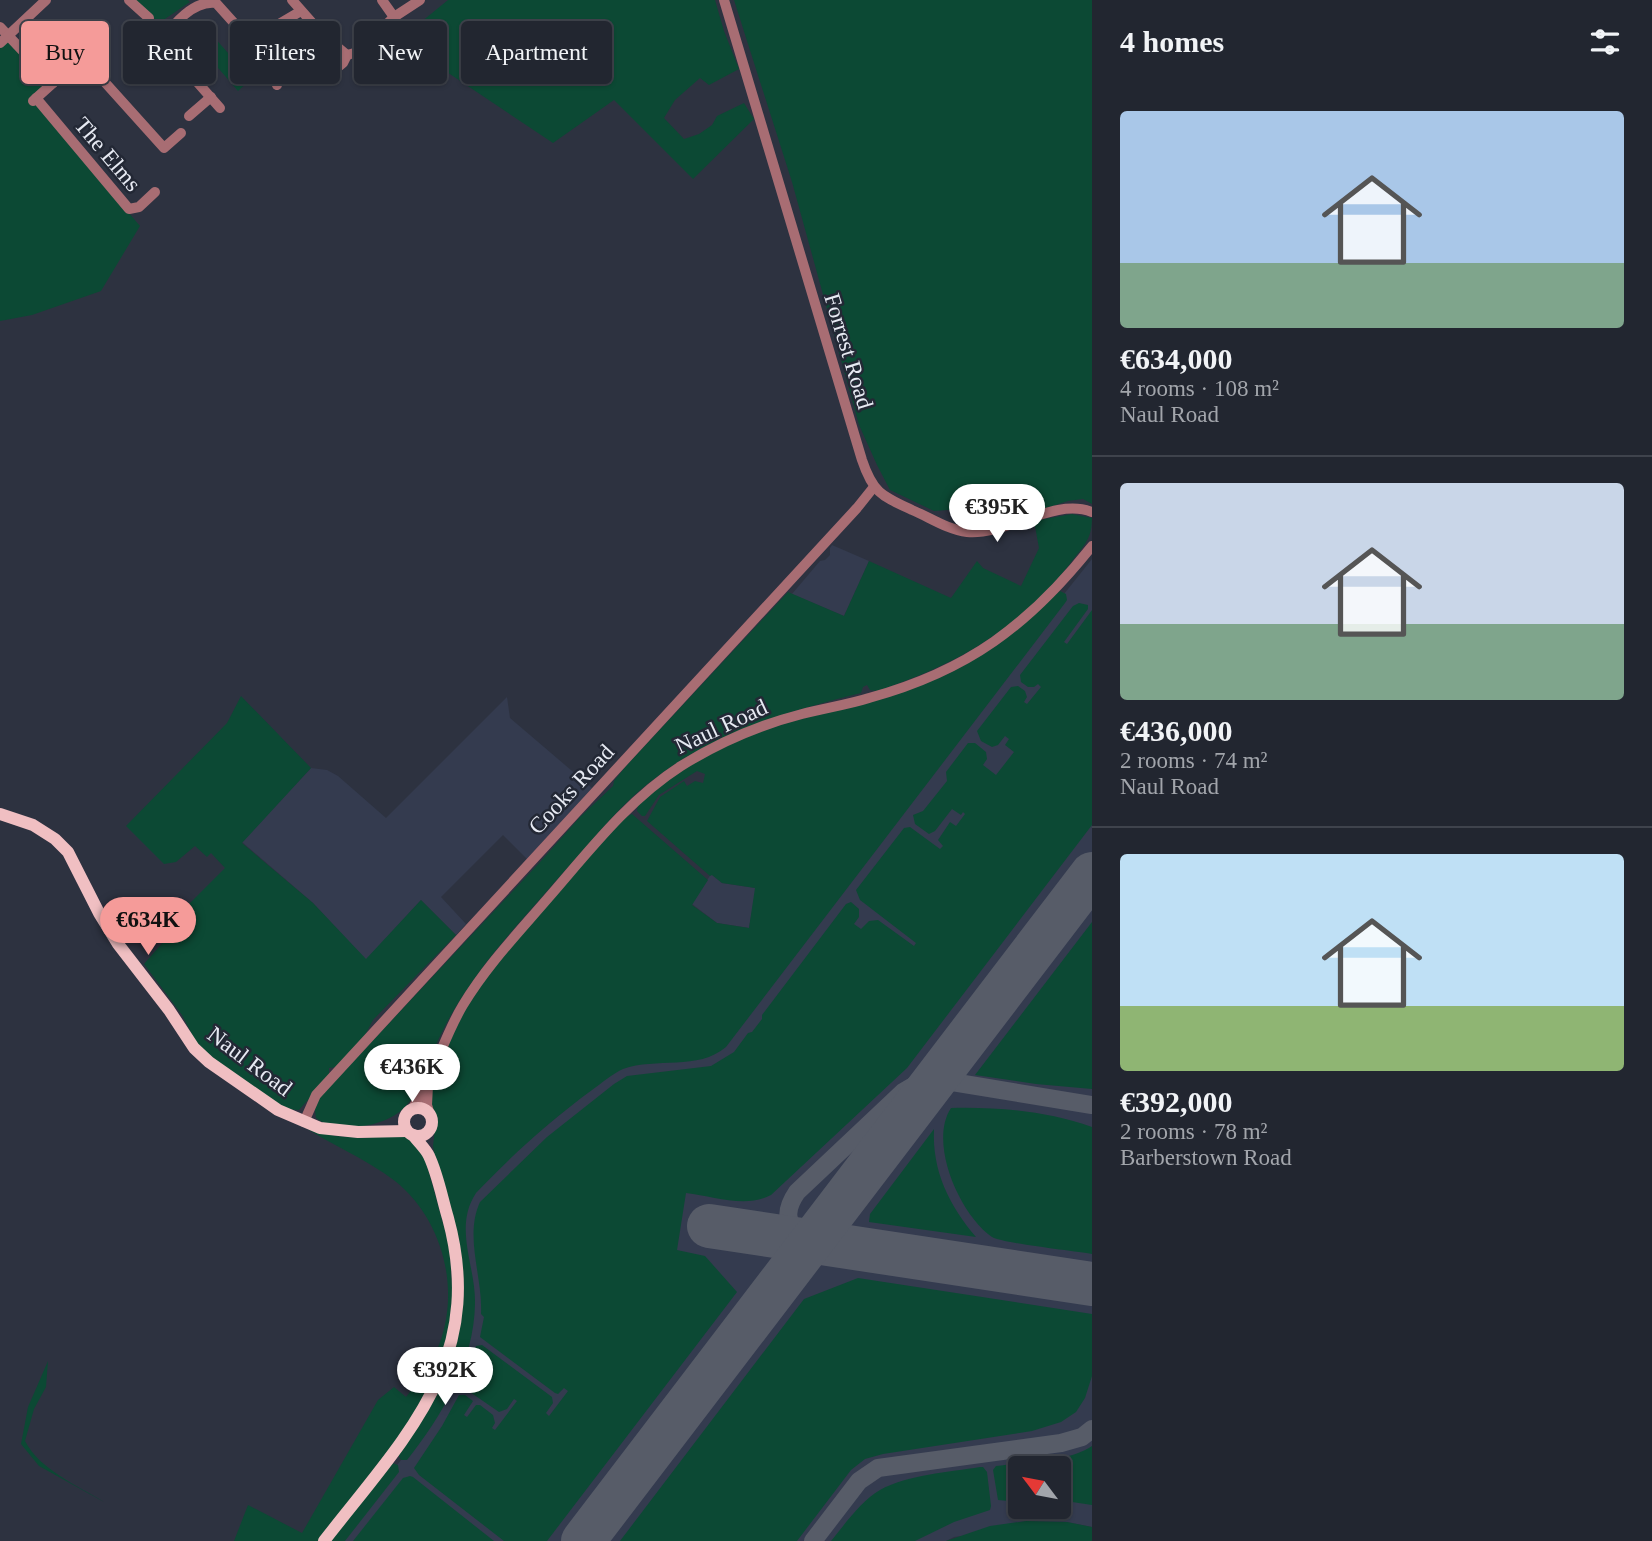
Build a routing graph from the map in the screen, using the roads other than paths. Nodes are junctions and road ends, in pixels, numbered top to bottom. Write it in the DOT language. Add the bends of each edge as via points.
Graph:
graph roads {
  1 [pos="46,0"];
  2 [pos="129,0"];
  3 [pos="292,0"];
  4 [pos="382,0"];
  5 [pos="420,0"];
  6 [pos="724,0"];
  7 [pos="301,10"];
  8 [pos="394,17"];
  9 [pos="149,19"];
  10 [pos="179,21"];
  11 [pos="232,21"];
  12 [pos="284,21"];
  13 [pos="3,35"];
  14 [pos="21,53"];
  15 [pos="347,55"];
  16 [pos="340,66"];
  17 [pos="51,84"];
  18 [pos="106,84"];
  19 [pos="199,84"];
  20 [pos="211,97"];
  21 [pos="220,108"];
  22 [pos="189,116"];
  23 [pos="181,133"];
  24 [pos="155,192"];
  25 [pos="873,488"];
  26 [pos="1092,512"];
  27 [pos="1092,545"];
  28 [pos="0,814"];
  29 [pos="428,1085"];
  30 [pos="409,1112"];
  31 [pos="304,1122"];
  32 [pos="430,1124"];
  33 [pos="378,1130"];
  34 [pos="410,1133"];
  35 [pos="429,1155"];
  36 [pos="324,1541"];
  1 -- 13 [label="street"];
  2 -- 9 [label="street"];
  3 -- 7 [label="street"];
  4 -- 8 [label="street"];
  5 -- 8 [label="street"];
  6 -- 25 [label="street, Forrest Road"];
  7 -- 12 [label="street"];
  7 -- 15 [label="street"];
  8 -- 15 [label="street" via="358,52"];
  10 -- 11 [label="street" via="207,2 216,3"];
  13 -- 14 [label="street"];
  15 -- 16 [label="street"];
  17 -- 24 [label="street, The Elms" via="34,99 129,209 139,207"];
  18 -- 23 [label="street, The Elms" via="167,152"];
  19 -- 20 [label="street"];
  20 -- 21 [label="street"];
  20 -- 22 [label="street"];
  25 -- 26 [label="street" via="967,532 1067,509"];
  25 -- 31 [label="street, Cooks Road" via="316,1095"];
  27 -- 29 [label="street, Naul Road" via="1023,621 956,666 902,688 752,731 712,747 651,787 484,973 451,1026"];
  28 -- 31 [label="main road, Naul Road" via="33,825 68,852 118,944 199,1054 264,1102"];
  29 -- 30 [label="street, Naul Road"];
  29 -- 32 [label="street, Naul Road"];
  30 -- 32 [label="main road" via="421,1109"];
  30 -- 33 [label="main road, Naul Road"];
  30 -- 34 [label="main road" via="404,1123"];
  31 -- 33 [label="main road, Naul Road" via="338,1131"];
  32 -- 34 [label="main road" via="420,1135"];
  32 -- 35 [label="main road"];
  33 -- 34 [label="main road, Naul Road"];
  34 -- 35 [label="main road"];
  35 -- 36 [label="main road" via="457,1261 456,1318 450,1345 433,1395 420,1417"];
}
